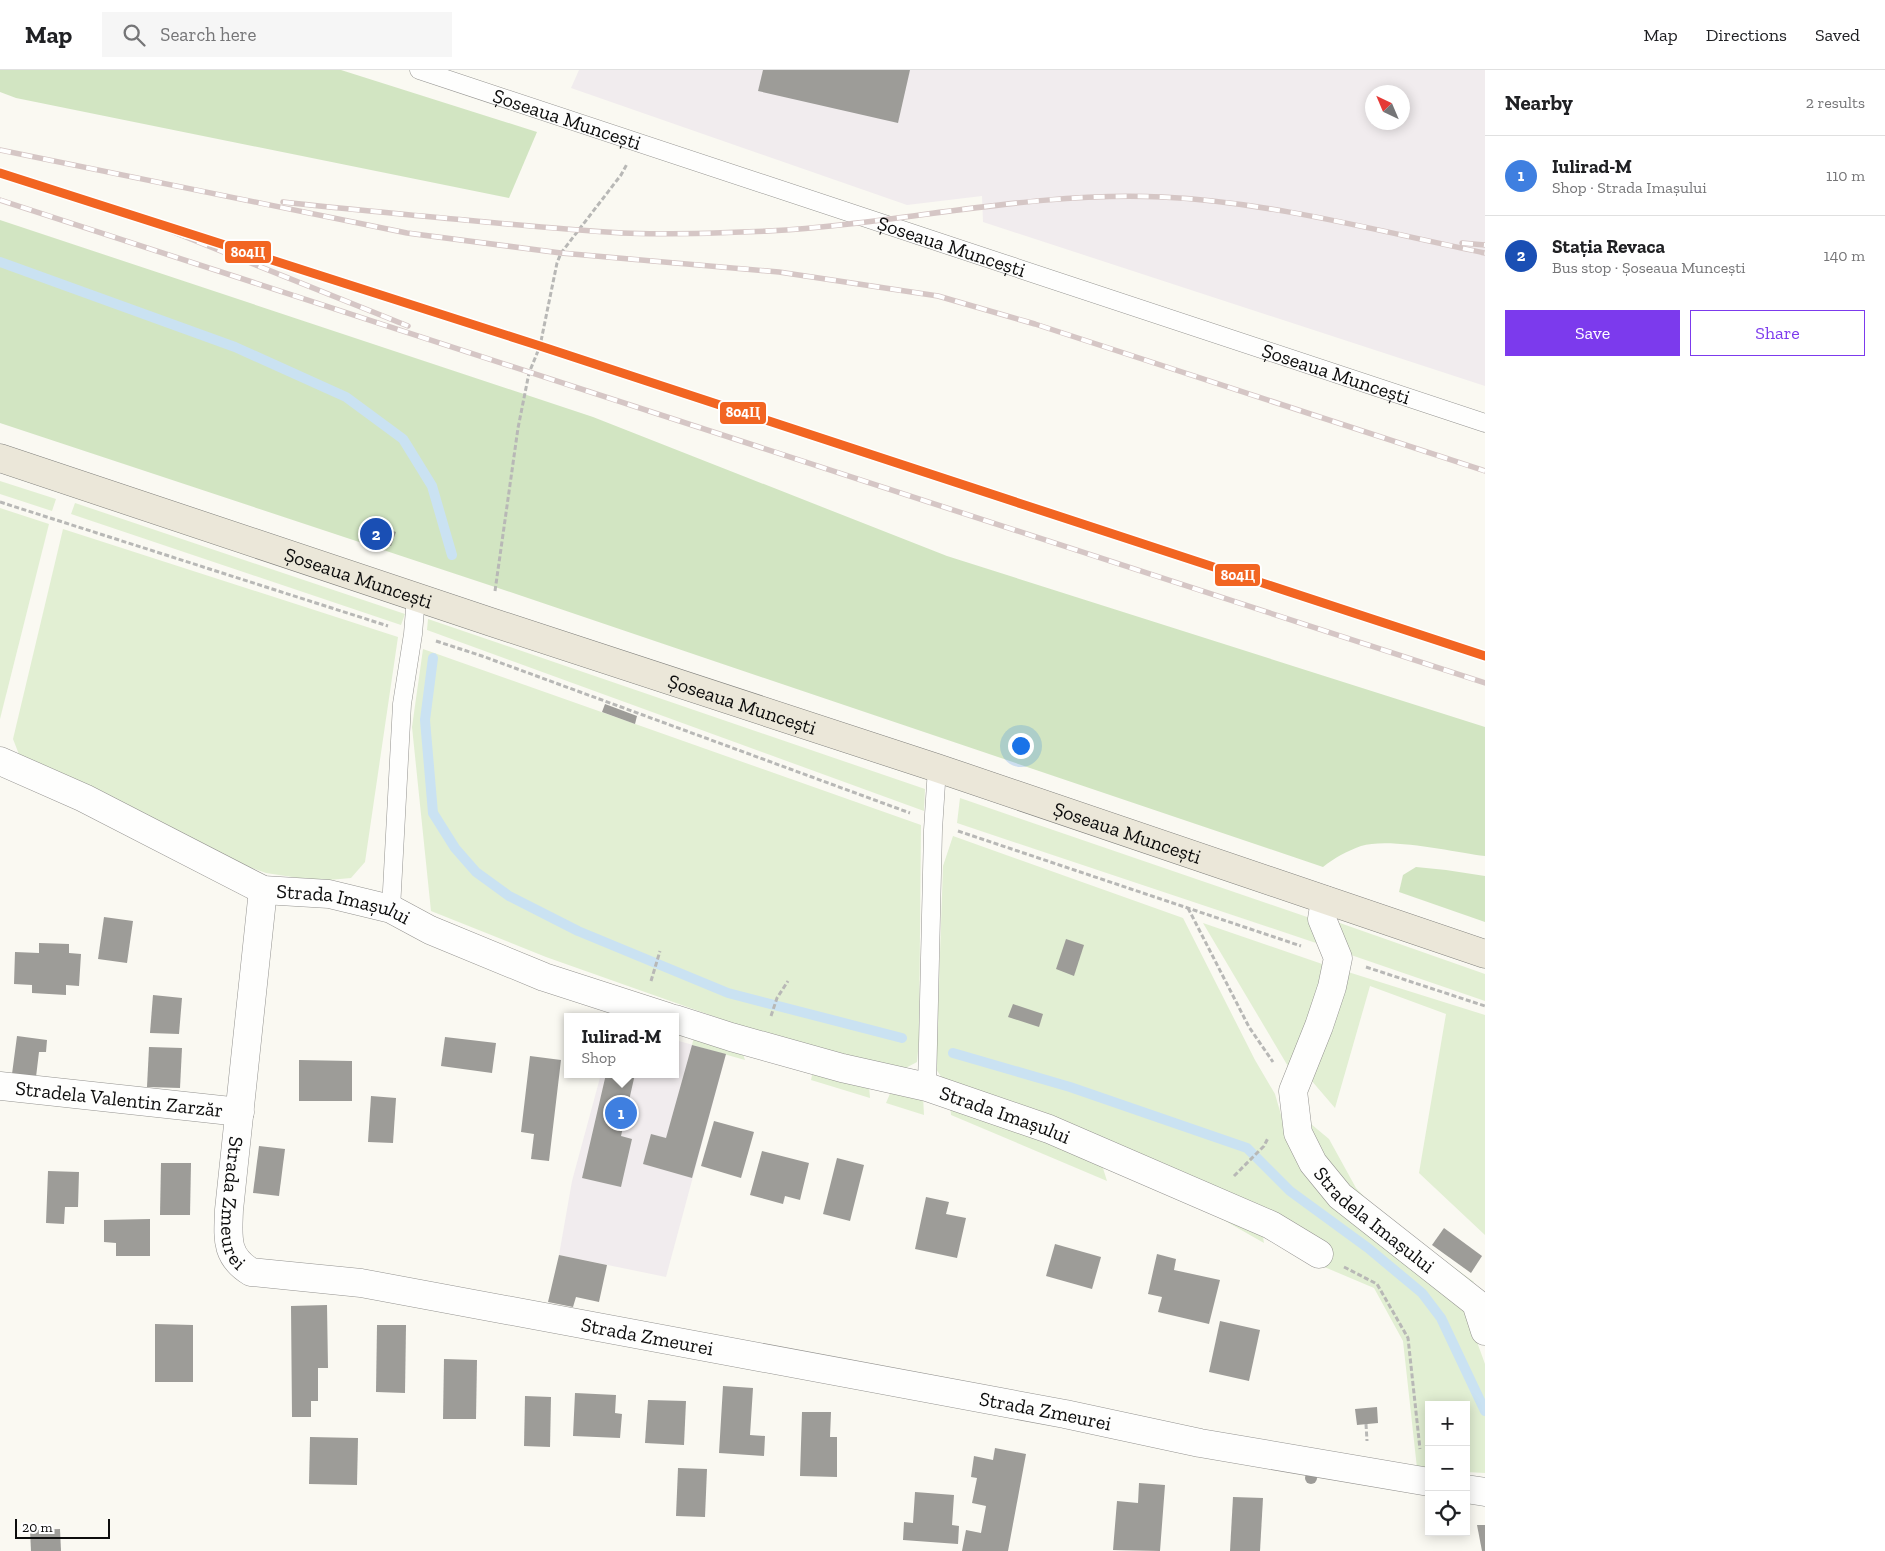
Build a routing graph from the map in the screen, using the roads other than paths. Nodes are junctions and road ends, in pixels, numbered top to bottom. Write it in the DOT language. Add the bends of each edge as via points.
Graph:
graph roads {
  1 [pos="419,70"];
  2 [pos="1485,423"];
  3 [pos="0,458"];
  4 [pos="416,597"];
  5 [pos="0,761"];
  6 [pos="936,768"];
  7 [pos="263,890"];
  8 [pos="1325,900"];
  9 [pos="391,909"];
  10 [pos="1485,954"];
  11 [pos="656,1013"];
  12 [pos="679,1020"];
  13 [pos="0,1086"];
  14 [pos="927,1086"];
  15 [pos="240,1112"];
  16 [pos="1319,1254"];
  17 [pos="1480,1305"];
  18 [pos="1485,1331"];
  19 [pos="1425,1482"];
  20 [pos="1470,1490"];
  21 [pos="1485,1492"];
  1 -- 2 [label="lane, Șoseaua Muncești"];
  3 -- 4 [label="main road, Șoseaua Muncești"];
  4 -- 6 [label="main road, Șoseaua Muncești"];
  4 -- 9 [label="lane" via="402,704"];
  5 -- 7 [label="street, Strada Imașului" via="84,798"];
  6 -- 8 [label="main road, Șoseaua Muncești"];
  6 -- 14 [label="lane"];
  7 -- 9 [label="street, Strada Imașului" via="329,894"];
  7 -- 15 [label="street, Strada Zmeurei"];
  8 -- 10 [label="main road, Șoseaua Muncești"];
  8 -- 17 [label="street, Stradela Imașului" via="1322,919 1338,958 1319,1026 1293,1091 1298,1133 1313,1163 1340,1196"];
  9 -- 11 [label="street, Strada Imașului" via="430,930 544,977"];
  12 -- 14 [label="street, Strada Imașului" via="832,1065"];
  13 -- 15 [label="street, Stradela Valentin Zarzăr"];
  14 -- 16 [label="street, Strada Imașului" via="1049,1129 1271,1224"];
  15 -- 19 [label="street, Strada Zmeurei" via="228,1236 232,1254 239,1265 251,1272 362,1283 1065,1414 1200,1443"];
  17 -- 18 [label="street, Stradela Imașului"];
  20 -- 21 [label="street"];
}
